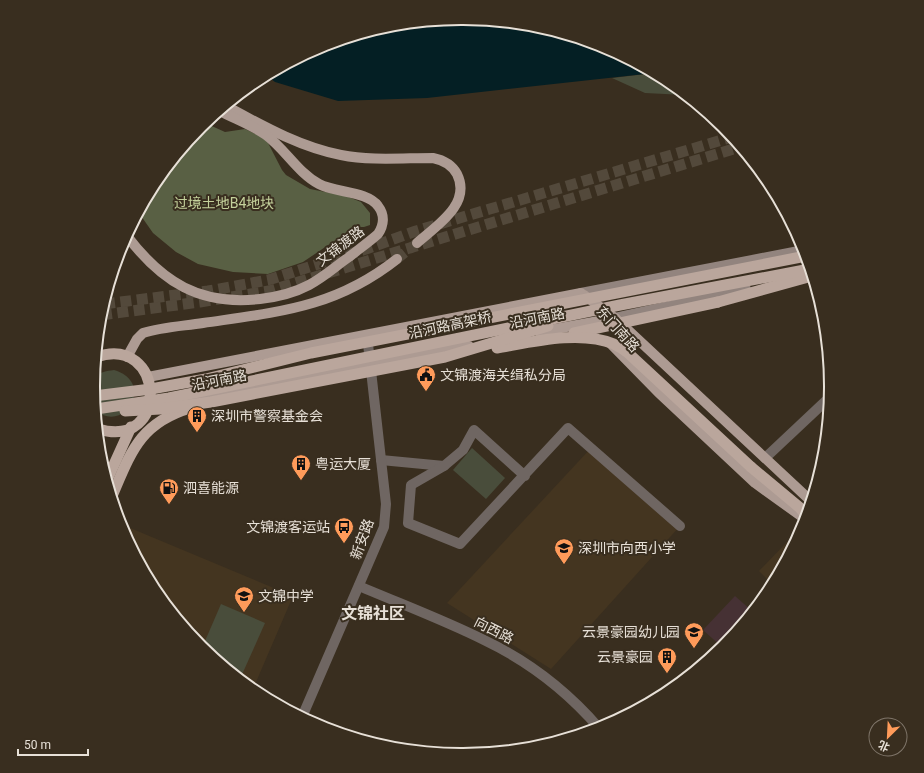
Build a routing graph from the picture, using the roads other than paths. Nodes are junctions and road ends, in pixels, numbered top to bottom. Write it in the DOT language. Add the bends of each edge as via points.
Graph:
graph roads {
  1 [pos="231,109"];
  2 [pos="225,114"];
  3 [pos="131,241"];
  4 [pos="417,243"];
  5 [pos="797,251"];
  6 [pos="799,257"];
  7 [pos="397,259"];
  8 [pos="804,270"];
  9 [pos="806,277"];
  10 [pos="806,278"];
  11 [pos="581,293"];
  12 [pos="620,306"];
  13 [pos="615,318"];
  14 [pos="589,323"];
  15 [pos="367,335"];
  16 [pos="552,338"];
  17 [pos="102,357"];
  18 [pos="127,357"];
  19 [pos="445,357"];
  20 [pos="371,364"];
  21 [pos="148,377"];
  22 [pos="100,395"];
  23 [pos="211,402"];
  24 [pos="823,402"];
  25 [pos="101,408"];
  26 [pos="149,408"];
  27 [pos="101,412"];
  28 [pos="131,428"];
  29 [pos="103,430"];
  30 [pos="765,458"];
  31 [pos="381,460"];
  32 [pos="444,466"];
  33 [pos="111,472"];
  34 [pos="525,476"];
  35 [pos="116,488"];
  36 [pos="806,496"];
  37 [pos="802,510"];
  38 [pos="800,515"];
  39 [pos="680,526"];
  40 [pos="359,586"];
  41 [pos="304,712"];
  42 [pos="594,723"];
  1 -- 4 [label="main road" via="273,131 321,150 364,157 433,158 448,164 460,183 457,204"];
  2 -- 3 [label="main road, 文锦渡路" via="265,135 319,184 373,201 383,218 378,234 320,278 302,288 268,298 229,301 202,296 174,282 154,267"];
  5 -- 11 [label="main road, 沿河南路"];
  6 -- 22 [label="highway, 沿河路高架桥, bridge" via="311,353 151,390"];
  7 -- 18 [label="main road" via="358,285 311,304 279,312 143,333"];
  8 -- 12 [label="highway, 沿河路高架桥, bridge"];
  9 -- 13 [label="main road, 沿河南路"];
  10 -- 16 [label="highway, bridge" via="718,302"];
  11 -- 13 [label="main road, 东门南路"];
  11 -- 14 [label="main road, 东门南路" via="582,310"];
  11 -- 15 [label="main road, 沿河南路"];
  12 -- 19 [label="highway, bridge"];
  12 -- 25 [label="highway, 沿河路高架桥, bridge" via="169,398"];
  13 -- 14 [label="main road, 沿河南路"];
  13 -- 30 [label="main road, 东门南路"];
  14 -- 20 [label="main road, 沿河南路"];
  14 -- 38 [label="main road, 东门南路" via="755,483"];
  15 -- 20 [label="street, 新安路"];
  15 -- 21 [label="main road, 沿河南路"];
  16 -- 19 [label="highway, bridge"];
  16 -- 37 [label="highway, bridge" via="591,338 616,344 750,467"];
  17 -- 18 [label="highway" via="112,354"];
  18 -- 21 [label="highway" via="140,365"];
  19 -- 23 [label="highway, bridge"];
  20 -- 26 [label="main road, 沿河南路"];
  20 -- 31 [label="street, 新安路"];
  21 -- 26 [label="highway" via="152,393"];
  23 -- 27 [label="highway, bridge" via="160,409"];
  23 -- 35 [label="highway, bridge" via="182,410 148,430 133,450"];
  24 -- 30 [label="street"];
  26 -- 28 [label="highway" via="142,419"];
  28 -- 29 [label="highway" via="115,432"];
  28 -- 33 [label="highway"];
  30 -- 36 [label="main road, 东门南路"];
  31 -- 32 [label="street"];
  31 -- 40 [label="street, 新安路" via="386,504 384,527"];
  32 -- 34 [label="street" via="463,450 474,430"];
  32 -- 34 [label="street" via="411,485 408,523 460,544"];
  34 -- 39 [label="street" via="568,428"];
  40 -- 41 [label="street, 新安路"];
  40 -- 42 [label="street, 向西路" via="485,640 520,660 550,681"];
}
